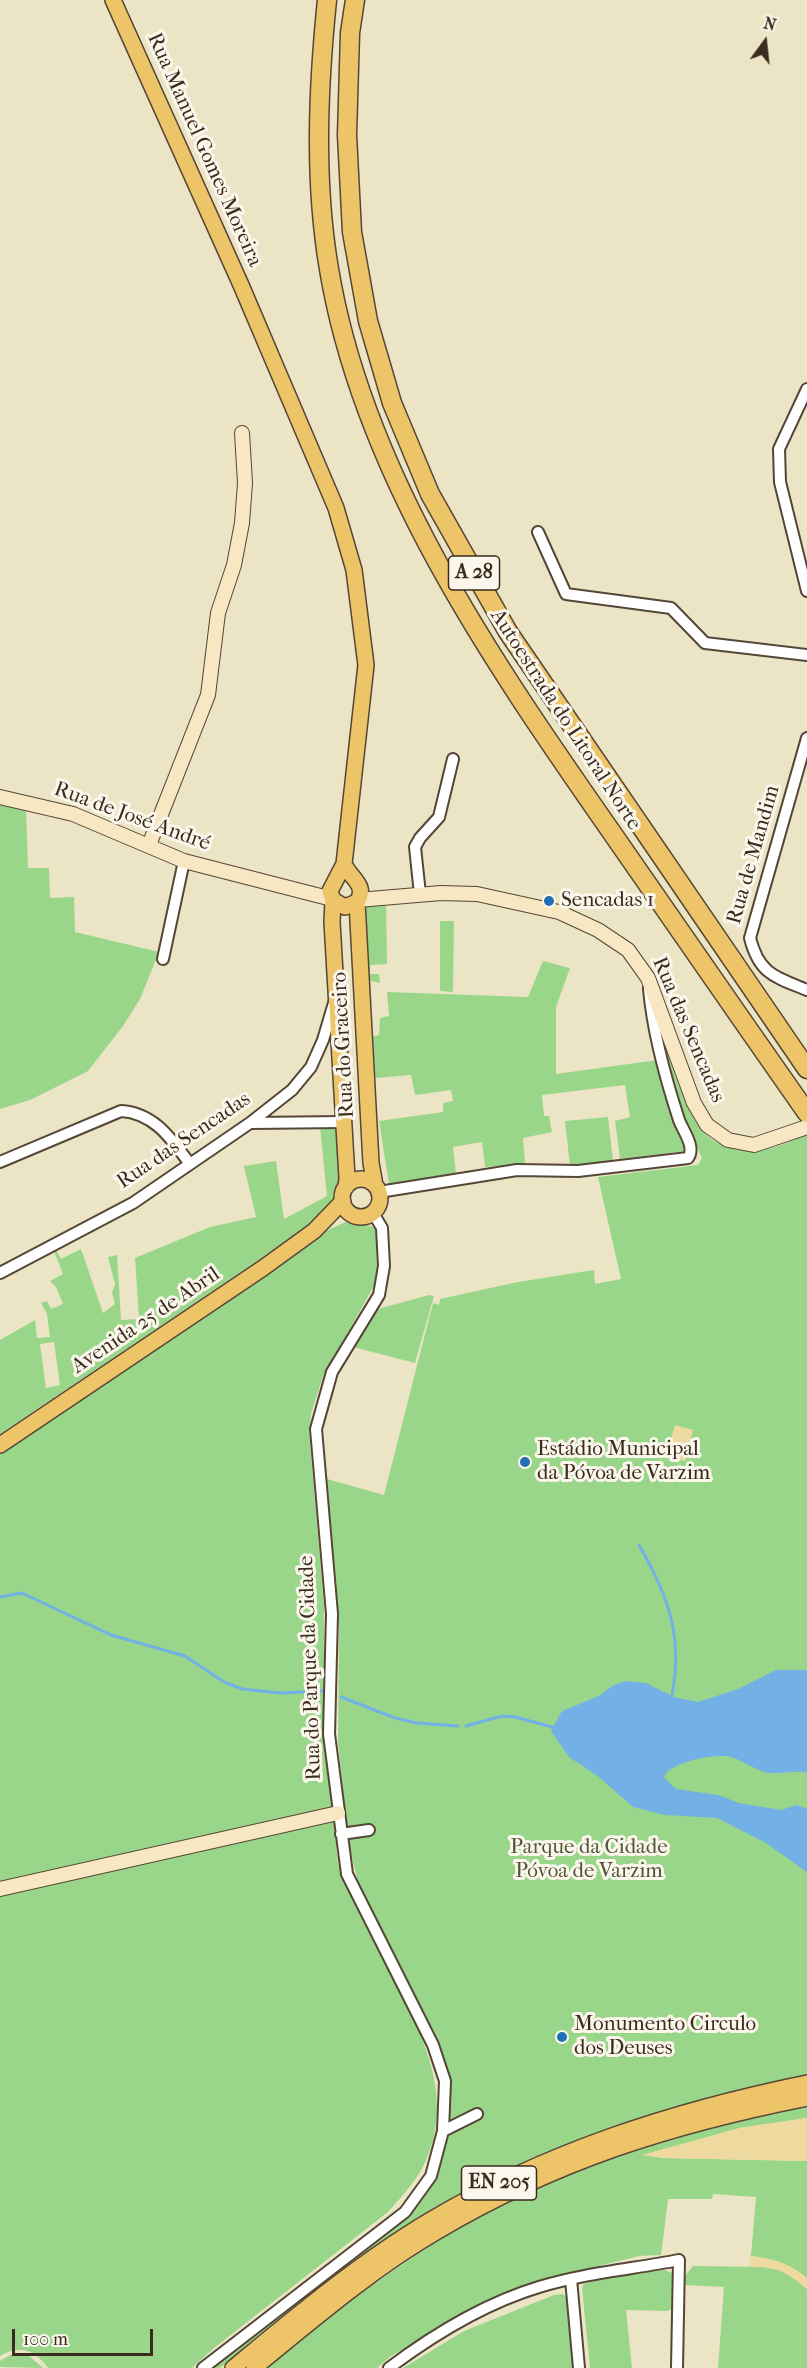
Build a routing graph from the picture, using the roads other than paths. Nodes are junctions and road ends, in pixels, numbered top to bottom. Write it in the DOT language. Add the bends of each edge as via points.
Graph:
graph roads {
  1 [pos="113,0"];
  2 [pos="327,0"];
  3 [pos="355,0"];
  4 [pos="807,389"];
  5 [pos="242,433"];
  6 [pos="538,532"];
  7 [pos="807,591"];
  8 [pos="807,655"];
  9 [pos="807,738"];
  10 [pos="453,759"];
  11 [pos="0,797"];
  12 [pos="149,845"];
  13 [pos="184,861"];
  14 [pos="344,864"];
  15 [pos="352,878"];
  16 [pos="330,893"];
  17 [pos="420,894"];
  18 [pos="361,901"];
  19 [pos="360,948"];
  20 [pos="333,950"];
  21 [pos="163,959"];
  22 [pos="648,978"];
  23 [pos="807,990"];
  24 [pos="337,992"];
  25 [pos="807,1069"];
  26 [pos="807,1113"];
  27 [pos="344,1122"];
  28 [pos="250,1123"];
  29 [pos="807,1126"];
  30 [pos="0,1162"];
  31 [pos="190,1164"];
  32 [pos="377,1188"];
  33 [pos="344,1194"];
  34 [pos="373,1213"];
  35 [pos="356,1216"];
  36 [pos="314,1231"];
  37 [pos="0,1273"];
  38 [pos="0,1445"];
  39 [pos="338,1813"];
  40 [pos="369,1830"];
  41 [pos="341,1834"];
  42 [pos="0,1889"];
  43 [pos="807,2083"];
  44 [pos="807,2098"];
  45 [pos="477,2114"];
  46 [pos="444,2131"];
  47 [pos="571,2279"];
  48 [pos="203,2368"];
  49 [pos="233,2368"];
  50 [pos="254,2368"];
  51 [pos="389,2368"];
  52 [pos="579,2368"];
  53 [pos="676,2368"];
  1 -- 14 [label="main road, Rua Manuel Gomes Moreira" via="336,508 354,570 366,664"];
  2 -- 26 [label="highway, Autoestrada do Litoral Norte / A 28" via="319,83 319,156 328,267 361,397 394,476 490,652 543,735"];
  3 -- 25 [label="highway, Autoestrada do Litoral Norte / A 28" via="346,135 352,232 368,321 392,403 430,494 508,632"];
  4 -- 7 [label="street" via="779,449 780,482"];
  5 -- 12 [label="street" via="246,483 242,523 234,565 218,613 208,695"];
  6 -- 8 [label="street" via="566,594 671,608 705,643"];
  9 -- 23 [label="street, Rua de Mandim" via="750,938 755,958 769,975"];
  10 -- 17 [label="street" via="439,817 415,847"];
  11 -- 12 [label="street, Rua de José André" via="73,814"];
  12 -- 13 [label="street, Rua de José André"];
  13 -- 16 [label="street, Rua de José André"];
  13 -- 21 [label="street"];
  14 -- 15 [label="main road"];
  14 -- 16 [label="main road, Rua Manuel Gomes Moreira"];
  15 -- 16 [label="main road" via="344,876"];
  15 -- 18 [label="main road" via="359,884"];
  16 -- 18 [label="main road" via="345,907"];
  16 -- 20 [label="main road"];
  17 -- 18 [label="street, Rua das Sencadas"];
  17 -- 22 [label="street, Rua das Sencadas" via="487,895 567,915 620,943"];
  18 -- 19 [label="main road, Rua do Graceiro"];
  19 -- 20 [label="main road" via="347,958"];
  19 -- 32 [label="main road, Rua do Graceiro" via="371,1162"];
  20 -- 24 [label="main road"];
  22 -- 29 [label="street, Rua das Sencadas" via="694,1104 707,1125 721,1137 746,1145 761,1144"];
  22 -- 32 [label="street" via="654,1035 691,1148 688,1158 578,1171 517,1170"];
  24 -- 27 [label="main road"];
  24 -- 28 [label="street, Rua das Sencadas" via="323,1040 310,1067 292,1090"];
  27 -- 28 [label="street"];
  27 -- 33 [label="main road"];
  28 -- 31 [label="street, Rua das Sencadas"];
  30 -- 31 [label="street" via="121,1111 135,1113 160,1127"];
  31 -- 37 [label="street, Rua das Sencadas" via="133,1203"];
  32 -- 33 [label="main road" via="360,1179"];
  32 -- 34 [label="main road" via="380,1203"];
  33 -- 35 [label="main road" via="347,1210"];
  33 -- 36 [label="main road, Avenida 25 de Abril"];
  34 -- 35 [label="main road, Avenida 25 de Abril"];
  34 -- 39 [label="street, Rua do Parque da Cidade" via="382,1228 384,1266 379,1295 332,1372 316,1429 332,1614 330,1734"];
  35 -- 36 [label="main road, Avenida 25 de Abril"];
  36 -- 38 [label="main road, Avenida 25 de Abril"];
  39 -- 41 [label="street, Rua do Parque da Cidade"];
  39 -- 42 [label="street"];
  40 -- 41 [label="street"];
  41 -- 46 [label="street, Rua do Parque da Cidade" via="348,1875 433,2045 445,2081"];
  43 -- 49 [label="main road, EN 205" via="683,2112 529,2168 429,2221 346,2276"];
  44 -- 50 [label="main road, EN 205" via="632,2140 534,2180 416,2245 358,2284"];
  45 -- 46 [label="street"];
  46 -- 48 [label="street, Rua do Parque da Cidade" via="431,2176 405,2212"];
  47 -- 51 [label="street" via="537,2288 474,2315"];
  47 -- 52 [label="street"];
  47 -- 53 [label="street" via="679,2260"];
}
